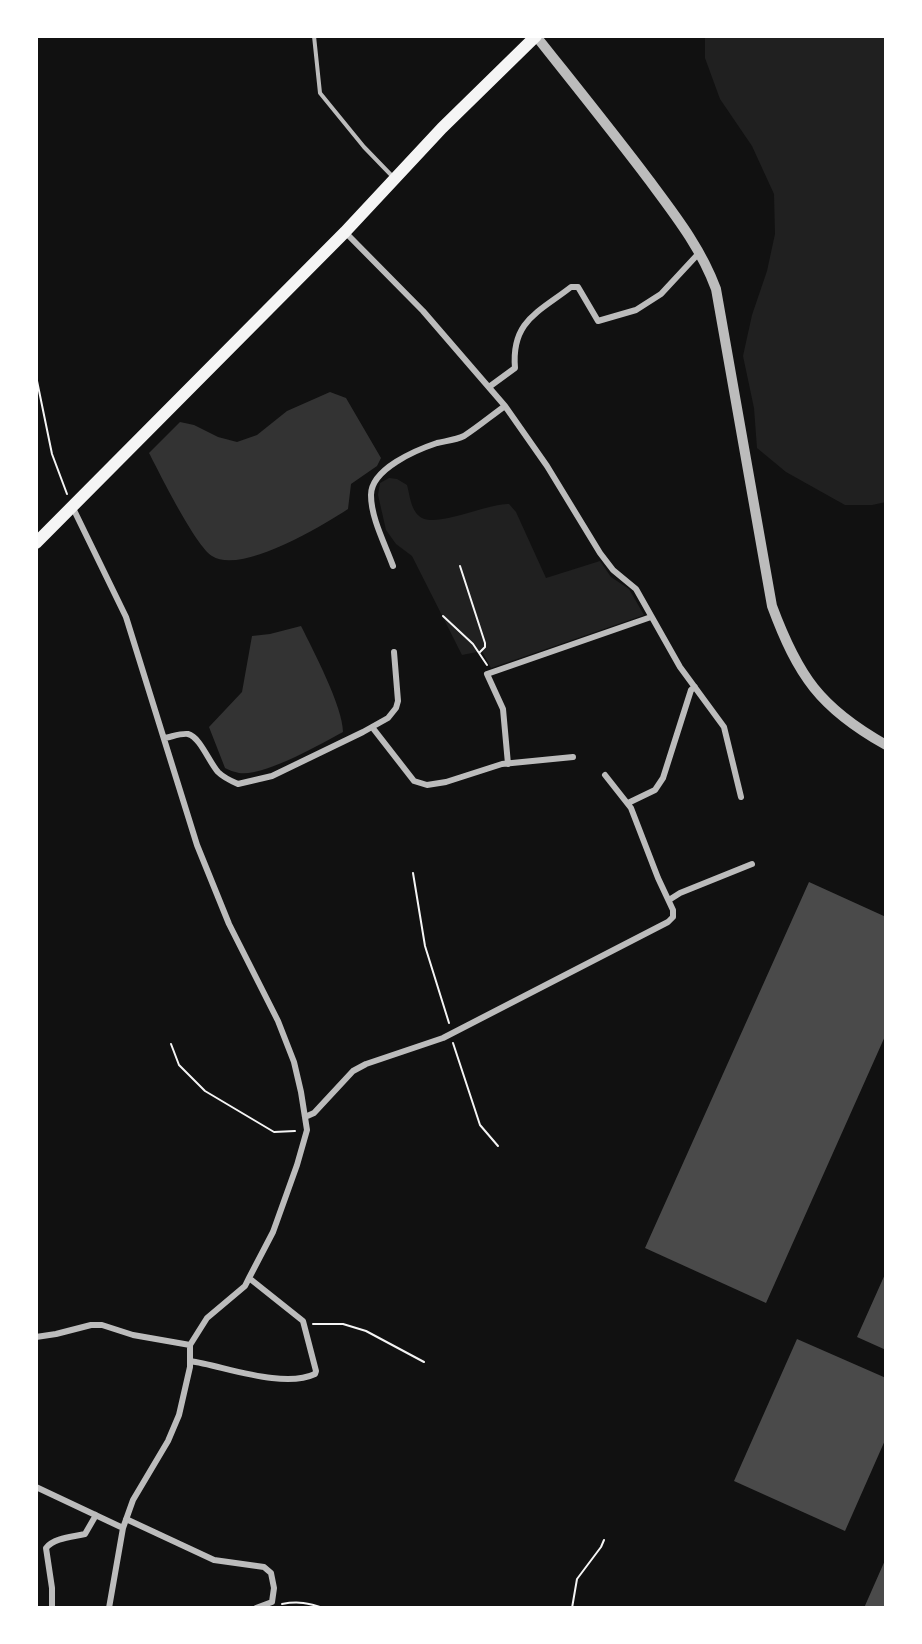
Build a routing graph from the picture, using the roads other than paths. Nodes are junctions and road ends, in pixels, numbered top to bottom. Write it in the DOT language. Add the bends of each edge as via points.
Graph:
graph roads {
  1 [pos="314,36"];
  2 [pos="536,36"];
  3 [pos="395,178"];
  4 [pos="345,232"];
  5 [pos="700,252"];
  6 [pos="489,387"];
  7 [pos="505,406"];
  8 [pos="72,506"];
  9 [pos="36,543"];
  10 [pos="393,566"];
  11 [pos="651,617"];
  12 [pos="394,652"];
  13 [pos="695,687"];
  14 [pos="372,727"];
  15 [pos="164,738"];
  16 [pos="886,745"];
  17 [pos="573,757"];
  18 [pos="508,764"];
  19 [pos="605,775"];
  20 [pos="741,797"];
  21 [pos="628,803"];
  22 [pos="752,864"];
  23 [pos="669,900"];
  24 [pos="305,1117"];
  25 [pos="249,1278"];
  26 [pos="36,1337"];
  27 [pos="190,1345"];
  28 [pos="190,1361"];
  29 [pos="36,1487"];
  30 [pos="96,1515"];
  31 [pos="126,1519"];
  32 [pos="123,1528"];
  33 [pos="52,1608"];
  34 [pos="109,1608"];
  35 [pos="256,1608"];
  1 -- 3 [label="lane" via="321,93 364,147"];
  2 -- 3 [label="main road"];
  2 -- 5 [label="street"];
  3 -- 4 [label="main road"];
  4 -- 6 [label="street" via="423,310"];
  4 -- 8 [label="main road"];
  5 -- 6 [label="street" via="661,294 636,310 598,321 578,287 572,287 521,328 514,353 515,368"];
  5 -- 16 [label="street" via="716,289 770,596 783,636 801,672 826,703 855,727"];
  6 -- 7 [label="street"];
  7 -- 10 [label="street" via="462,437 428,446 378,475 371,495"];
  7 -- 11 [label="street" via="600,553 636,589"];
  8 -- 9 [label="main road"];
  8 -- 15 [label="street" via="126,617"];
  11 -- 13 [label="street"];
  11 -- 18 [label="street" via="487,674 503,709"];
  12 -- 14 [label="street" via="396,708"];
  13 -- 20 [label="street" via="724,727"];
  13 -- 21 [label="street" via="663,778 655,789"];
  14 -- 15 [label="street" via="272,776 238,784 220,774 192,736"];
  14 -- 18 [label="street" via="420,784 446,782"];
  15 -- 24 [label="street" via="197,844 229,924 294,1062"];
  17 -- 18 [label="street"];
  19 -- 21 [label="street"];
  21 -- 23 [label="street"];
  22 -- 23 [label="street"];
  23 -- 24 [label="street" via="673,917 668,922 450,1035 366,1064 353,1071 314,1113"];
  24 -- 25 [label="street" via="307,1130 297,1165 273,1232"];
  25 -- 27 [label="street" via="245,1286 207,1318"];
  25 -- 28 [label="street" via="304,1324 316,1371 310,1376 266,1377"];
  26 -- 27 [label="street" via="102,1325"];
  27 -- 28 [label="street"];
  28 -- 31 [label="street" via="179,1415"];
  29 -- 30 [label="street"];
  30 -- 32 [label="street"];
  30 -- 33 [label="street" via="85,1534 49,1543 46,1548"];
  31 -- 32 [label="street"];
  31 -- 35 [label="street" via="214,1560 264,1567 271,1573 272,1602"];
  32 -- 34 [label="street"];
}
